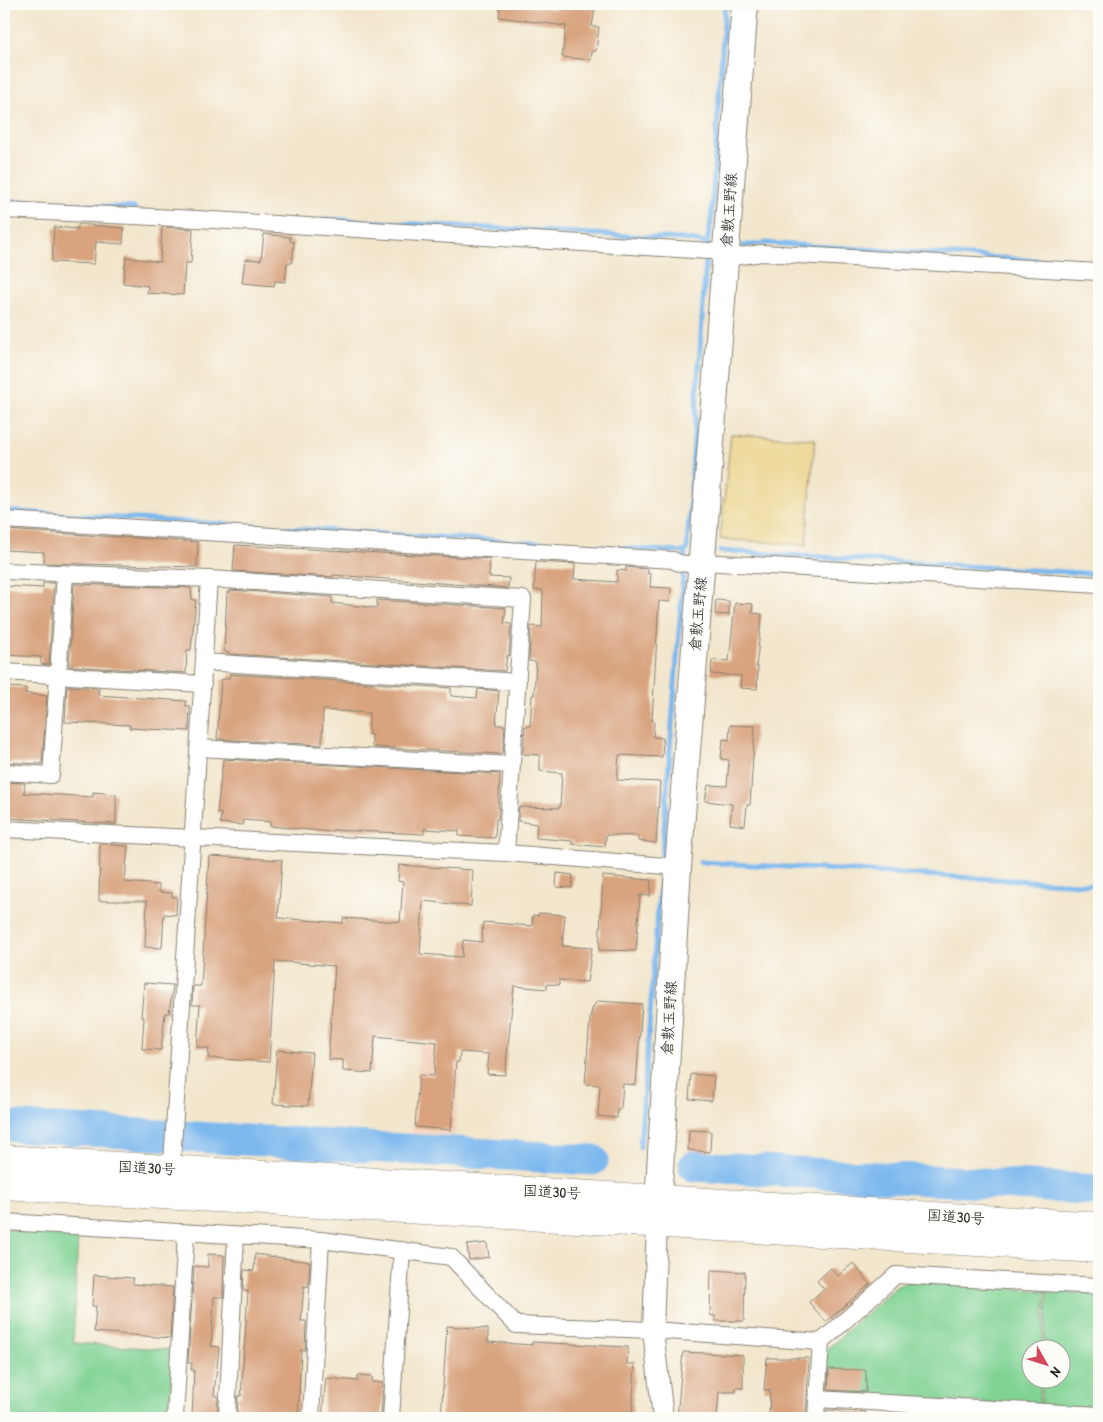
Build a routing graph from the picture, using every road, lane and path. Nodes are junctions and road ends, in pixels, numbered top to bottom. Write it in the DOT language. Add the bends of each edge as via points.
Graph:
graph roads {
  1 [pos="744,4"];
  2 [pos="4,210"];
  3 [pos="716,253"];
  4 [pos="1099,272"];
  5 [pos="4,520"];
  6 [pos="690,563"];
  7 [pos="4,571"];
  8 [pos="65,575"];
  9 [pos="209,579"];
  10 [pos="1099,585"];
  11 [pos="204,662"];
  12 [pos="4,672"];
  13 [pos="58,676"];
  14 [pos="518,682"];
  15 [pos="203,684"];
  16 [pos="199,748"];
  17 [pos="512,765"];
  18 [pos="4,772"];
  19 [pos="4,829"];
  20 [pos="193,839"];
  21 [pos="506,853"];
  22 [pos="667,866"];
  23 [pos="173,1148"];
  24 [pos="4,1159"];
  25 [pos="4,1186"];
  26 [pos="170,1196"];
  27 [pos="657,1211"];
  28 [pos="4,1222"];
  29 [pos="1099,1226"];
  30 [pos="186,1233"];
  31 [pos="236,1236"];
  32 [pos="321,1240"];
  33 [pos="1099,1249"];
  34 [pos="402,1250"];
  35 [pos="1099,1286"];
  36 [pos="653,1330"];
  37 [pos="820,1342"];
  38 [pos="817,1399"];
  39 [pos="1099,1415"];
  40 [pos="175,1418"];
  41 [pos="227,1418"];
  42 [pos="311,1418"];
  43 [pos="390,1418"];
  44 [pos="663,1418"];
  45 [pos="816,1418"];
  1 -- 3 [label="main road, 倉敷玉野線"];
  2 -- 3 [label="street"];
  3 -- 4 [label="street" via="798,254"];
  3 -- 6 [label="main road, 倉敷玉野線"];
  5 -- 6 [label="street"];
  6 -- 10 [label="street"];
  6 -- 22 [label="main road, 倉敷玉野線"];
  7 -- 8 [label="street"];
  8 -- 9 [label="street"];
  8 -- 13 [label="street"];
  9 -- 11 [label="street"];
  9 -- 14 [label="street" via="523,599"];
  11 -- 14 [label="street"];
  11 -- 15 [label="street"];
  12 -- 13 [label="street"];
  13 -- 15 [label="street"];
  13 -- 18 [label="street" via="51,775"];
  14 -- 17 [label="street"];
  15 -- 16 [label="street"];
  16 -- 17 [label="street"];
  16 -- 20 [label="street"];
  17 -- 21 [label="street"];
  19 -- 20 [label="street"];
  20 -- 21 [label="street"];
  20 -- 23 [label="street"];
  21 -- 22 [label="street"];
  22 -- 27 [label="main road, 倉敷玉野線"];
  23 -- 24 [label="highway, 国道30号"];
  23 -- 26 [label="street"];
  23 -- 27 [label="highway, 国道30号"];
  25 -- 26 [label="highway, 国道30号"];
  26 -- 27 [label="highway, 国道30号"];
  27 -- 29 [label="highway, 国道30号"];
  27 -- 33 [label="highway, 国道30号"];
  27 -- 36 [label="street"];
  28 -- 30 [label="street"];
  30 -- 31 [label="street"];
  30 -- 40 [label="street"];
  31 -- 32 [label="street"];
  31 -- 41 [label="street"];
  32 -- 34 [label="street"];
  32 -- 42 [label="street"];
  34 -- 36 [label="street" via="451,1257 516,1325"];
  34 -- 43 [label="street"];
  35 -- 37 [label="street" via="896,1275"];
  36 -- 37 [label="street"];
  36 -- 44 [label="street"];
  37 -- 38 [label="street"];
  38 -- 39 [label="street"];
  38 -- 45 [label="street"];
}
